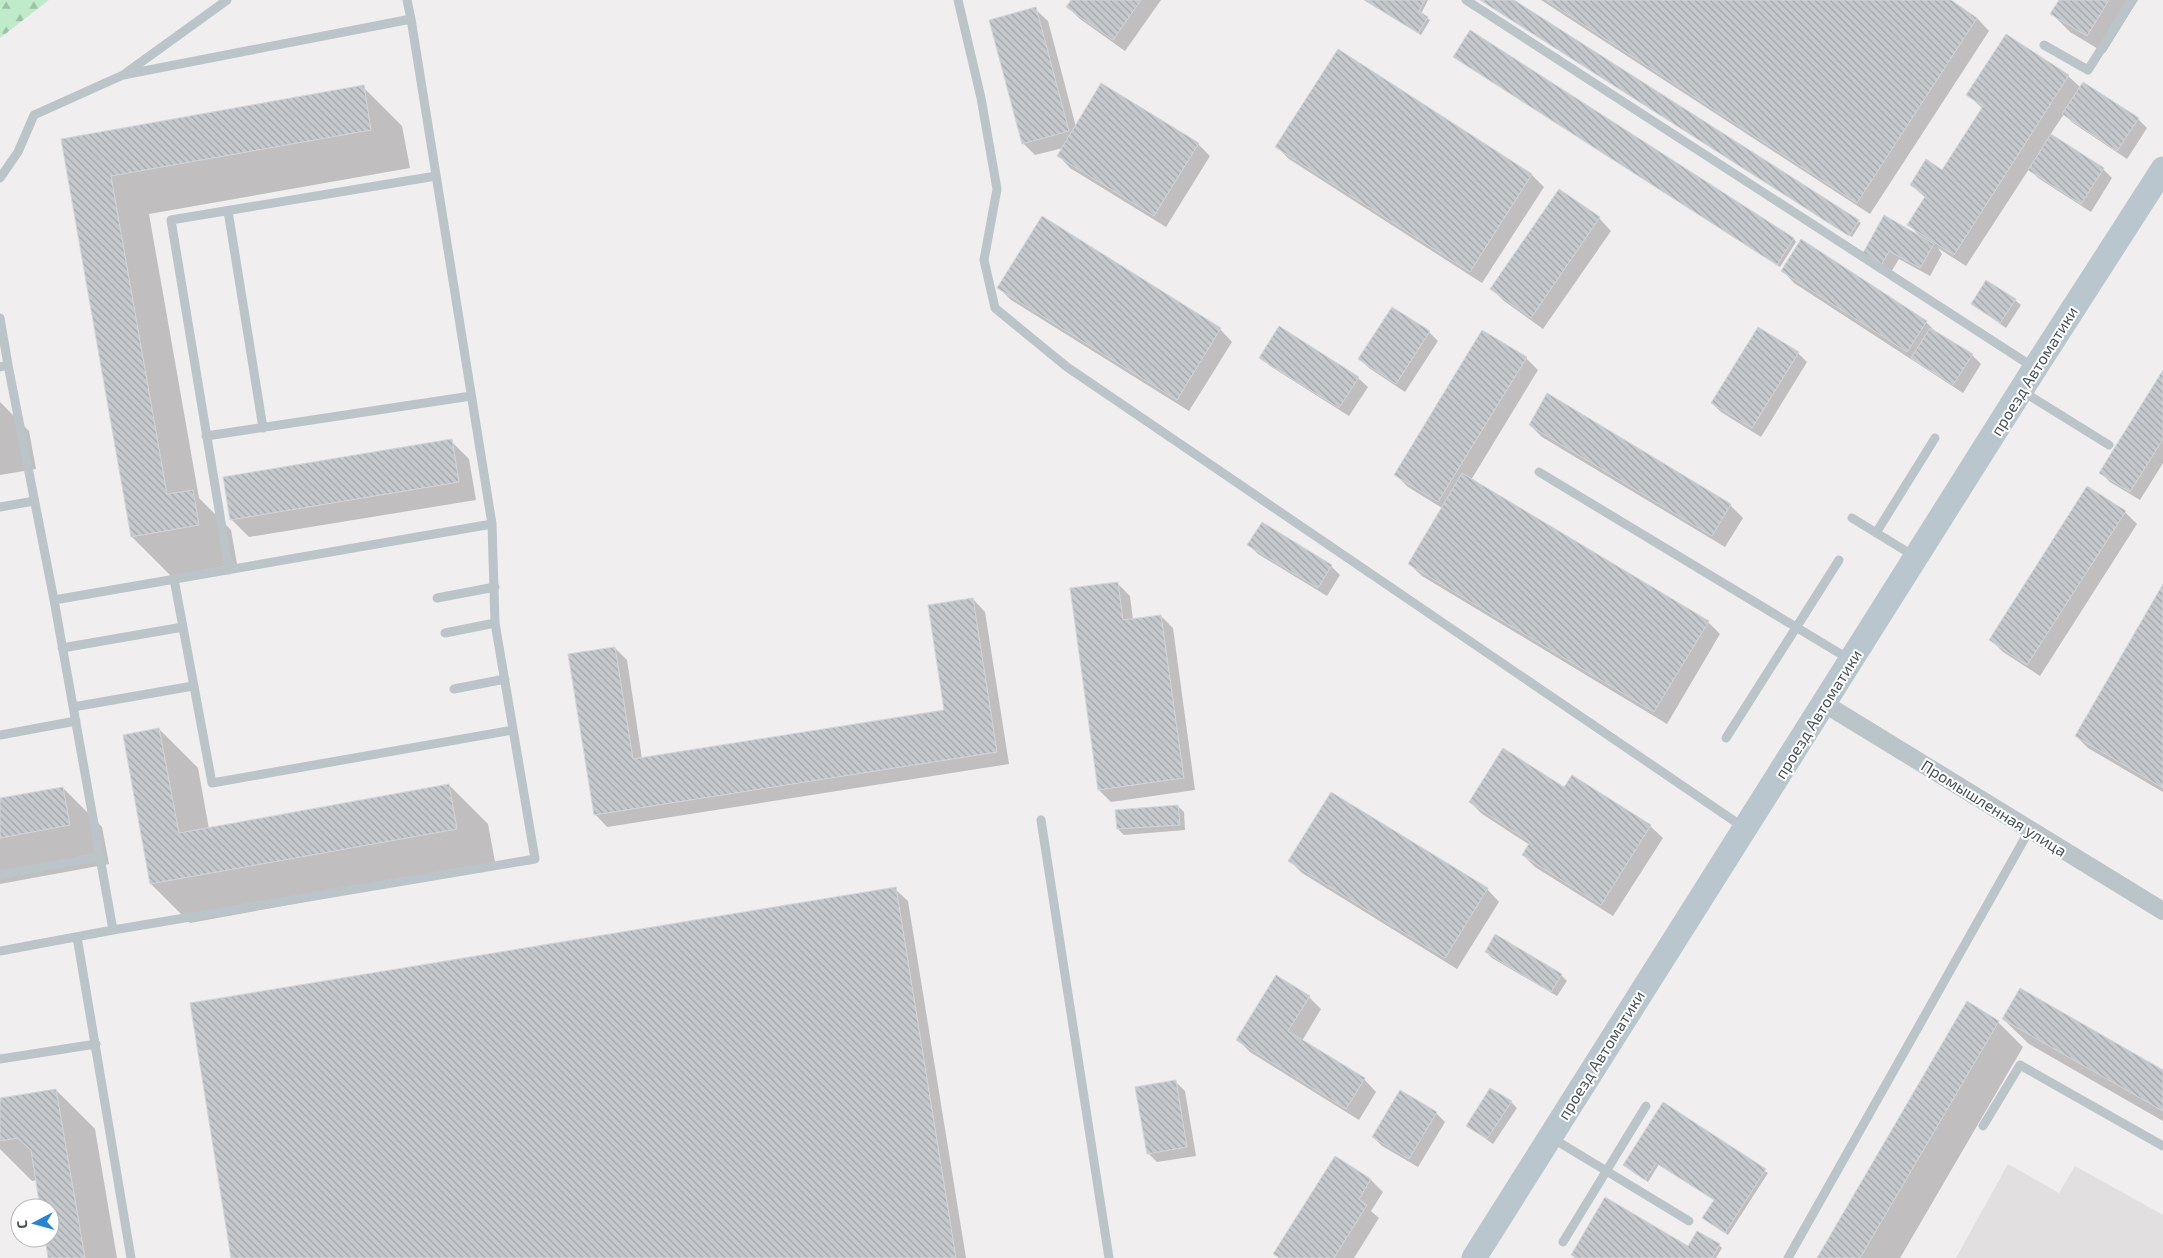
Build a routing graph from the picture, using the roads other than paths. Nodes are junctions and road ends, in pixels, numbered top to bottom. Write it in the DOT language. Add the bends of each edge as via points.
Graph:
graph roads {
  1 [pos="227,0"];
  2 [pos="407,0"];
  3 [pos="958,0"];
  4 [pos="1466,0"];
  5 [pos="2132,0"];
  6 [pos="410,19"];
  7 [pos="2044,45"];
  8 [pos="123,75"];
  9 [pos="2163,169"];
  10 [pos="436,176"];
  11 [pos="0,178"];
  12 [pos="228,211"];
  13 [pos="0,318"];
  14 [pos="4,366"];
  15 [pos="2035,368"];
  16 [pos="2021,391"];
  17 [pos="471,396"];
  18 [pos="263,428"];
  19 [pos="206,436"];
  20 [pos="1935,438"];
  21 [pos="2108,445"];
  22 [pos="1539,472"];
  23 [pos="34,501"];
  24 [pos="0,507"];
  25 [pos="1852,518"];
  26 [pos="492,524"];
  27 [pos="1876,533"];
  28 [pos="1916,557"];
  29 [pos="1839,560"];
  30 [pos="229,570"];
  31 [pos="174,579"];
  32 [pos="495,587"];
  33 [pos="438,598"];
  34 [pos="54,600"];
  35 [pos="495,623"];
  36 [pos="183,627"];
  37 [pos="1798,628"];
  38 [pos="446,632"];
  39 [pos="62,648"];
  40 [pos="1852,660"];
  41 [pos="505,680"];
  42 [pos="193,686"];
  43 [pos="454,689"];
  44 [pos="1825,704"];
  45 [pos="73,708"];
  46 [pos="76,721"];
  47 [pos="513,730"];
  48 [pos="0,735"];
  49 [pos="1726,738"];
  50 [pos="1041,820"];
  51 [pos="1745,829"];
  52 [pos="2030,829"];
  53 [pos="98,857"];
  54 [pos="0,875"];
  55 [pos="2163,911"];
  56 [pos="113,930"];
  57 [pos="77,937"];
  58 [pos="0,952"];
  59 [pos="96,1044"];
  60 [pos="0,1059"];
  61 [pos="1646,1106"];
  62 [pos="1983,1126"];
  63 [pos="1550,1136"];
  64 [pos="2163,1146"];
  65 [pos="1606,1171"];
  66 [pos="1689,1221"];
  67 [pos="1563,1242"];
  68 [pos="132,1258"];
  69 [pos="1109,1258"];
  70 [pos="1474,1258"];
  71 [pos="1788,1258"];
  1 -- 8 [label="lane"];
  2 -- 6 [label="lane"];
  3 -- 51 [label="lane" via="997,189 984,260 995,308 1066,367"];
  4 -- 15 [label="lane"];
  5 -- 7 [label="lane" via="2088,70"];
  6 -- 8 [label="lane"];
  6 -- 10 [label="lane"];
  8 -- 11 [label="lane" via="34,115 18,152"];
  9 -- 15 [label="main road, проезд Автоматики"];
  10 -- 12 [label="lane"];
  10 -- 17 [label="lane"];
  12 -- 18 [label="lane"];
  12 -- 19 [label="lane" via="171,220"];
  13 -- 14 [label="lane"];
  14 -- 23 [label="lane"];
  15 -- 16 [label="main road, проезд Автоматики"];
  16 -- 21 [label="lane"];
  16 -- 28 [label="main road, проезд Автоматики"];
  17 -- 18 [label="lane"];
  17 -- 26 [label="lane"];
  18 -- 19 [label="lane"];
  19 -- 30 [label="lane"];
  20 -- 27 [label="lane"];
  22 -- 37 [label="lane"];
  23 -- 24 [label="lane"];
  23 -- 34 [label="lane"];
  25 -- 27 [label="lane"];
  26 -- 30 [label="lane"];
  26 -- 32 [label="lane"];
  27 -- 28 [label="lane"];
  28 -- 40 [label="main road, проезд Автоматики"];
  29 -- 37 [label="lane"];
  30 -- 31 [label="lane"];
  31 -- 34 [label="lane"];
  31 -- 36 [label="lane"];
  32 -- 33 [label="lane"];
  32 -- 35 [label="lane"];
  34 -- 39 [label="lane"];
  35 -- 38 [label="lane"];
  35 -- 41 [label="lane"];
  36 -- 39 [label="lane"];
  36 -- 42 [label="lane"];
  37 -- 40 [label="lane"];
  37 -- 49 [label="lane"];
  39 -- 45 [label="lane"];
  40 -- 44 [label="main road, проезд Автоматики"];
  41 -- 43 [label="lane"];
  41 -- 47 [label="lane"];
  42 -- 45 [label="lane"];
  42 -- 47 [label="lane" via="212,784"];
  44 -- 51 [label="main road, проезд Автоматики"];
  44 -- 52 [label="street, Промышленная улица"];
  45 -- 46 [label="lane"];
  46 -- 48 [label="lane"];
  46 -- 53 [label="lane"];
  47 -- 56 [label="lane" via="535,859"];
  50 -- 69 [label="lane"];
  51 -- 63 [label="main road, проезд Автоматики"];
  52 -- 55 [label="street, Промышленная улица"];
  52 -- 71 [label="lane"];
  53 -- 54 [label="lane"];
  53 -- 56 [label="lane"];
  56 -- 57 [label="lane"];
  57 -- 58 [label="lane"];
  57 -- 59 [label="lane"];
  59 -- 60 [label="lane"];
  59 -- 68 [label="lane"];
  61 -- 65 [label="lane"];
  62 -- 64 [label="lane" via="2020,1065"];
  63 -- 65 [label="lane"];
  63 -- 70 [label="main road, проезд Автоматики"];
  65 -- 66 [label="lane"];
  65 -- 67 [label="lane"];
}
